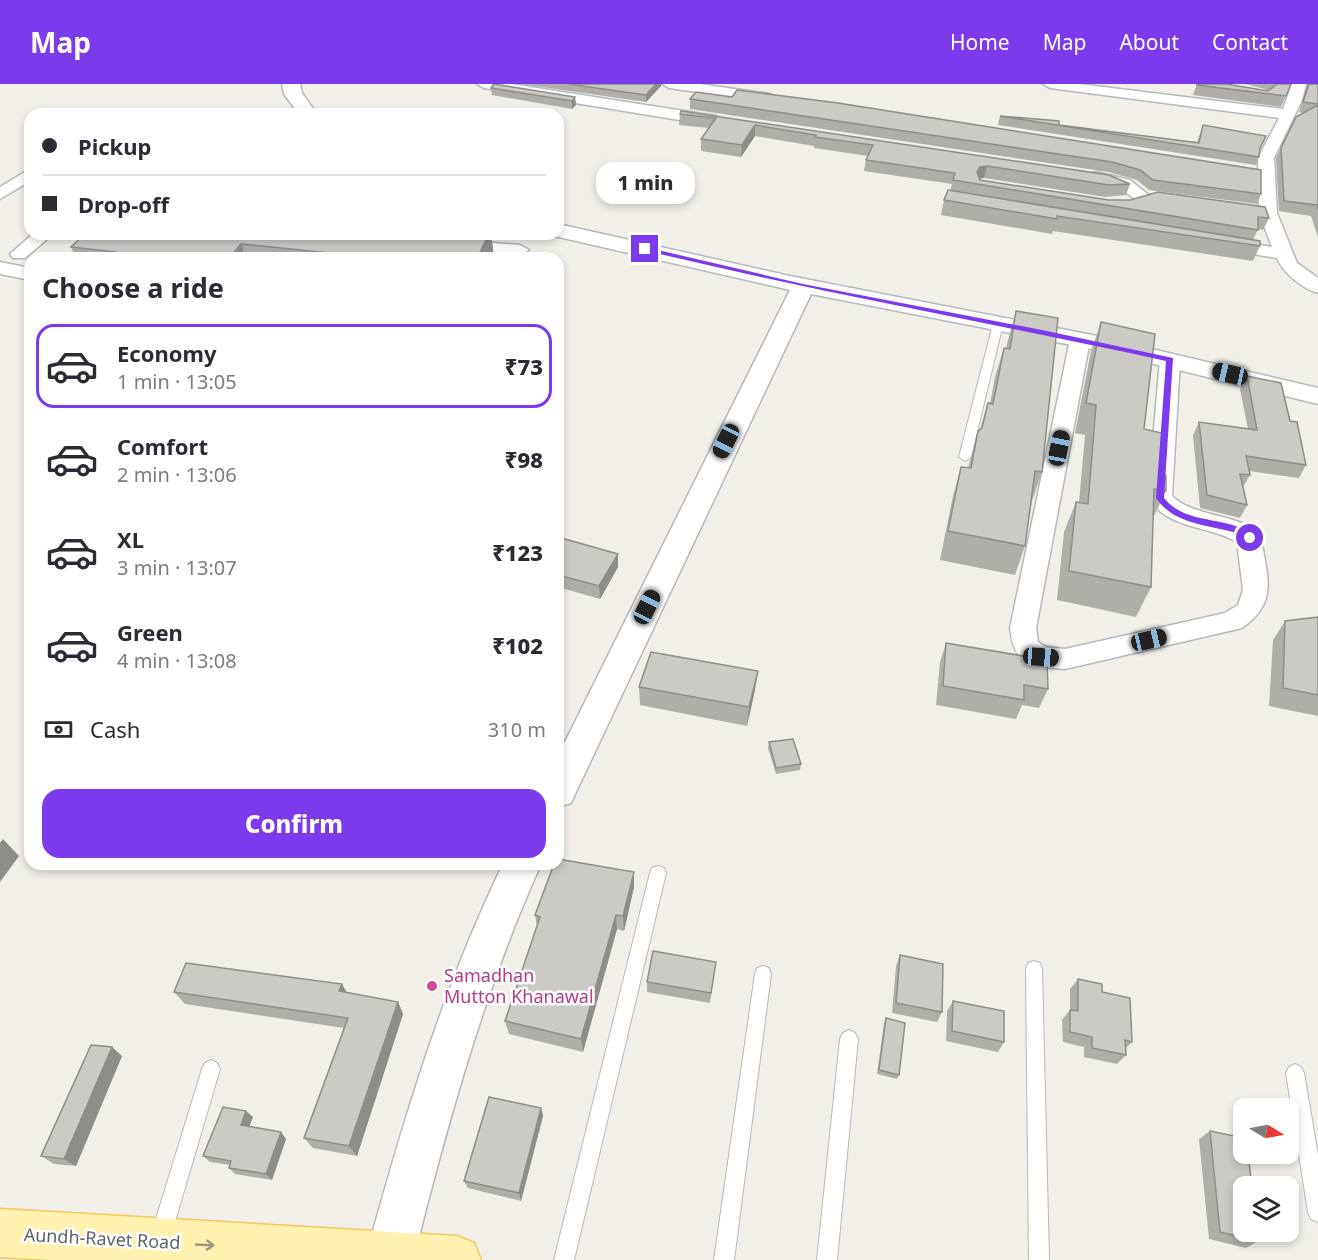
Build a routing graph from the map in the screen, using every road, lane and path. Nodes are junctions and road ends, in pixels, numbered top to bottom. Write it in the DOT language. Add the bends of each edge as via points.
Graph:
graph roads {
  1 [pos="291,84"];
  2 [pos="484,84"];
  3 [pos="1050,84"];
  4 [pos="664,89"];
  5 [pos="1292,94"];
  6 [pos="781,106"];
  7 [pos="304,108"];
  8 [pos="735,124"];
  9 [pos="1249,156"];
  10 [pos="1262,168"];
  11 [pos="1085,176"];
  12 [pos="24,178"];
  13 [pos="0,194"];
  14 [pos="1161,196"];
  15 [pos="1143,197"];
  16 [pos="1125,204"];
  17 [pos="1247,210"];
  18 [pos="1268,213"];
  19 [pos="564,231"];
  20 [pos="36,240"];
  21 [pos="1201,240"];
  22 [pos="437,244"];
  23 [pos="522,248"];
  24 [pos="19,254"];
  25 [pos="1284,254"];
  26 [pos="0,267"];
  27 [pos="24,273"];
  28 [pos="803,286"];
  29 [pos="1318,287"];
  30 [pos="998,324"];
  31 [pos="1080,340"];
  32 [pos="1170,360"];
  33 [pos="1318,396"];
  34 [pos="965,457"];
  35 [pos="564,780"];
  36 [pos="519,870"];
  37 [pos="658,873"];
  38 [pos="1034,969"];
  39 [pos="763,974"];
  40 [pos="849,1039"];
  41 [pos="211,1069"];
  42 [pos="1295,1073"];
  43 [pos="1318,1212"];
  44 [pos="0,1233"];
  45 [pos="159,1242"];
  46 [pos="390,1256"];
  47 [pos="456,1260"];
  48 [pos="564,1260"];
  49 [pos="724,1260"];
  50 [pos="827,1260"];
  51 [pos="1039,1260"];
  1 -- 7 [label="street"];
  2 -- 8 [label="street"];
  3 -- 5 [label="street" via="1179,103"];
  4 -- 6 [label="street"];
  5 -- 10 [label="street"];
  9 -- 10 [label="street"];
  10 -- 18 [label="street"];
  11 -- 15 [label="street" via="1124,183"];
  12 -- 13 [label="street"];
  14 -- 15 [label="street"];
  15 -- 16 [label="street"];
  17 -- 18 [label="street"];
  18 -- 25 [label="street"];
  19 -- 28 [label="street"];
  20 -- 24 [label="street"];
  21 -- 25 [label="street"];
  22 -- 23 [label="street"];
  25 -- 29 [label="street" via="1289,266"];
  26 -- 27 [label="street"];
  28 -- 30 [label="street"];
  28 -- 35 [label="street"];
  30 -- 31 [label="street"];
  30 -- 34 [label="lane"];
  31 -- 32 [label="street"];
  31 -- 32 [label="street" via="1023,628 1025,647 1041,657 1065,659 1233,621 1250,610 1256,590 1250,538 1239,530 1192,521 1168,509 1160,498"];
  32 -- 33 [label="street"];
  36 -- 46 [label="street" via="470,984 440,1072"];
  37 -- 48 [label="lane"];
  38 -- 51 [label="lane"];
  39 -- 49 [label="lane"];
  40 -- 50 [label="lane"];
  41 -- 45 [label="lane"];
  42 -- 43 [label="lane"];
  44 -- 45 [label="main road, Aundh-Ravet Road"];
  45 -- 46 [label="main road, Aundh-Ravet Road, one-way"];
  46 -- 47 [label="main road, Aundh-Ravet Road"];
}
